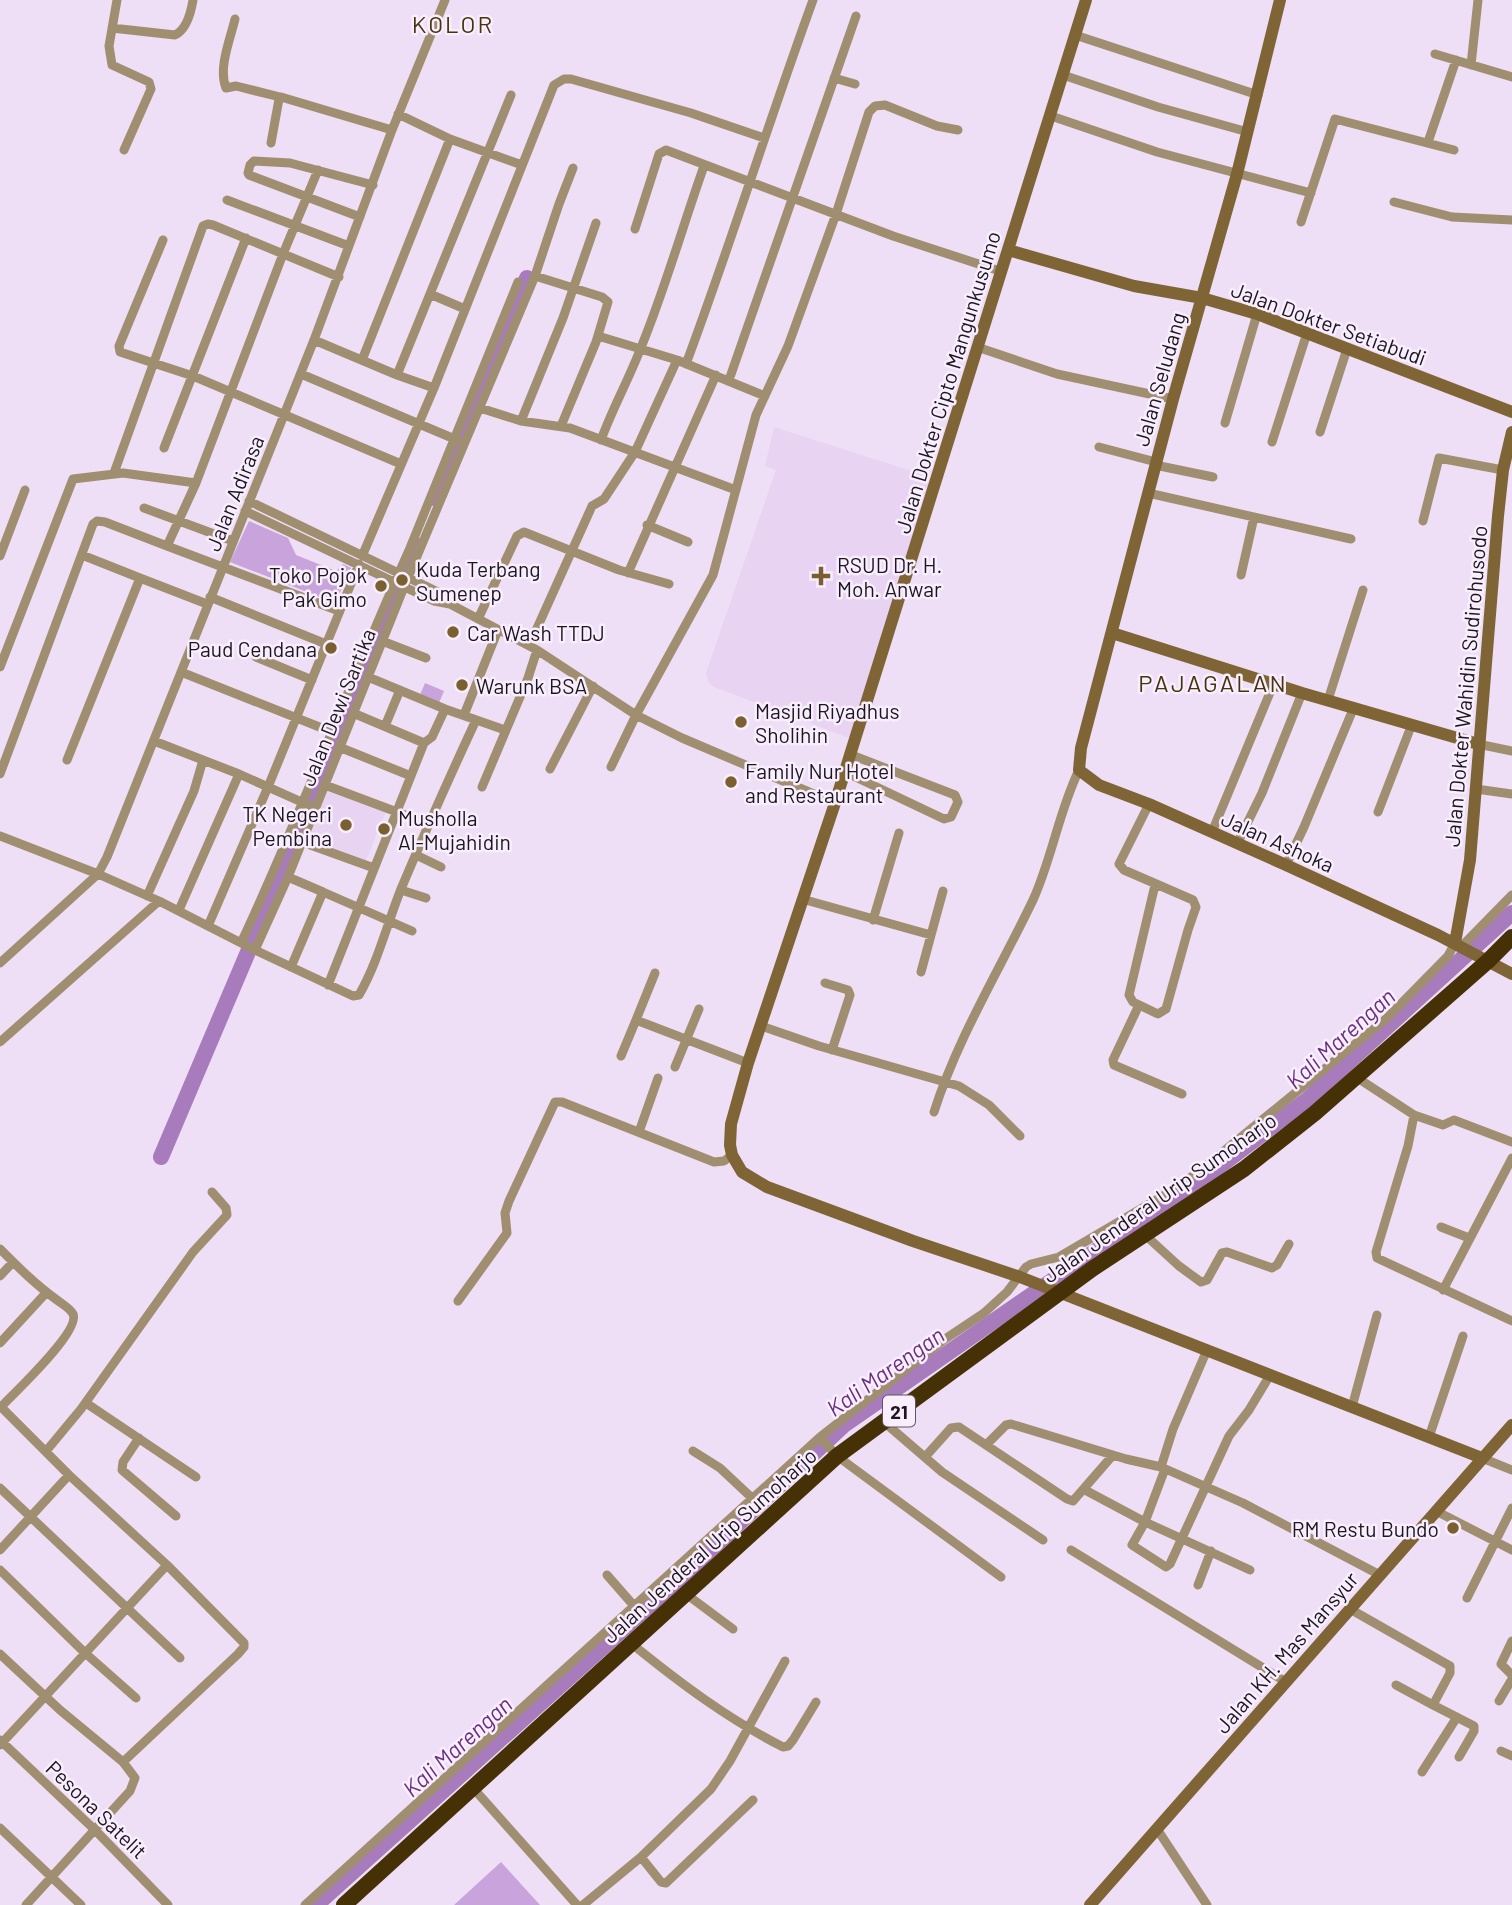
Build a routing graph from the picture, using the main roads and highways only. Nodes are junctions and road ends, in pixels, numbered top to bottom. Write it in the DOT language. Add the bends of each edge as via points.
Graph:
graph roads {
  1 [pos="1512,937"];
  2 [pos="344,1905"];
  1 -- 2 [label="highway, Jalan Jenderal Urip Sumoharjo / 21" via="1483,958 1315,1113 1244,1169 1053,1290 884,1422 828,1446 686,1594"];
}
